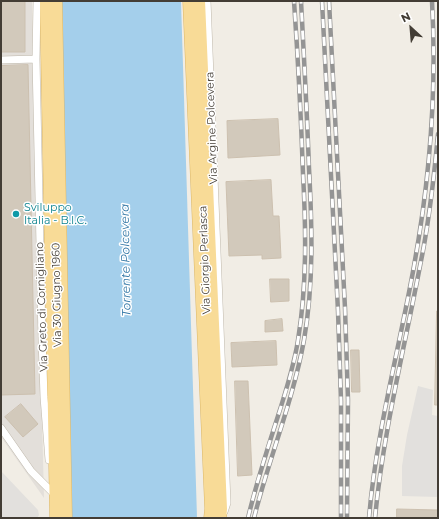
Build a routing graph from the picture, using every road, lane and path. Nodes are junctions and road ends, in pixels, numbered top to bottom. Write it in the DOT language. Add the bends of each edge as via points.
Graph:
graph roads {
  1 [pos="37,1"];
  2 [pos="51,1"];
  3 [pos="194,1"];
  4 [pos="207,1"];
  5 [pos="36,59"];
  6 [pos="1,60"];
  7 [pos="1,428"];
  8 [pos="50,469"];
  9 [pos="56,499"];
  10 [pos="215,518"];
  11 [pos="223,518"];
  1 -- 5 [label="lane, Via Greto di Cornigliano"];
  2 -- 9 [label="main road, Via 30 Giugno 1960"];
  3 -- 10 [label="main road, Via Giorgio Perlasca"];
  4 -- 11 [label="lane, Via Argine Polcevera" via="227,503"];
  5 -- 6 [label="lane"];
  5 -- 8 [label="lane, Via Greto di Cornigliano" via="42,346"];
  7 -- 9 [label="lane" via="31,471"];
}
